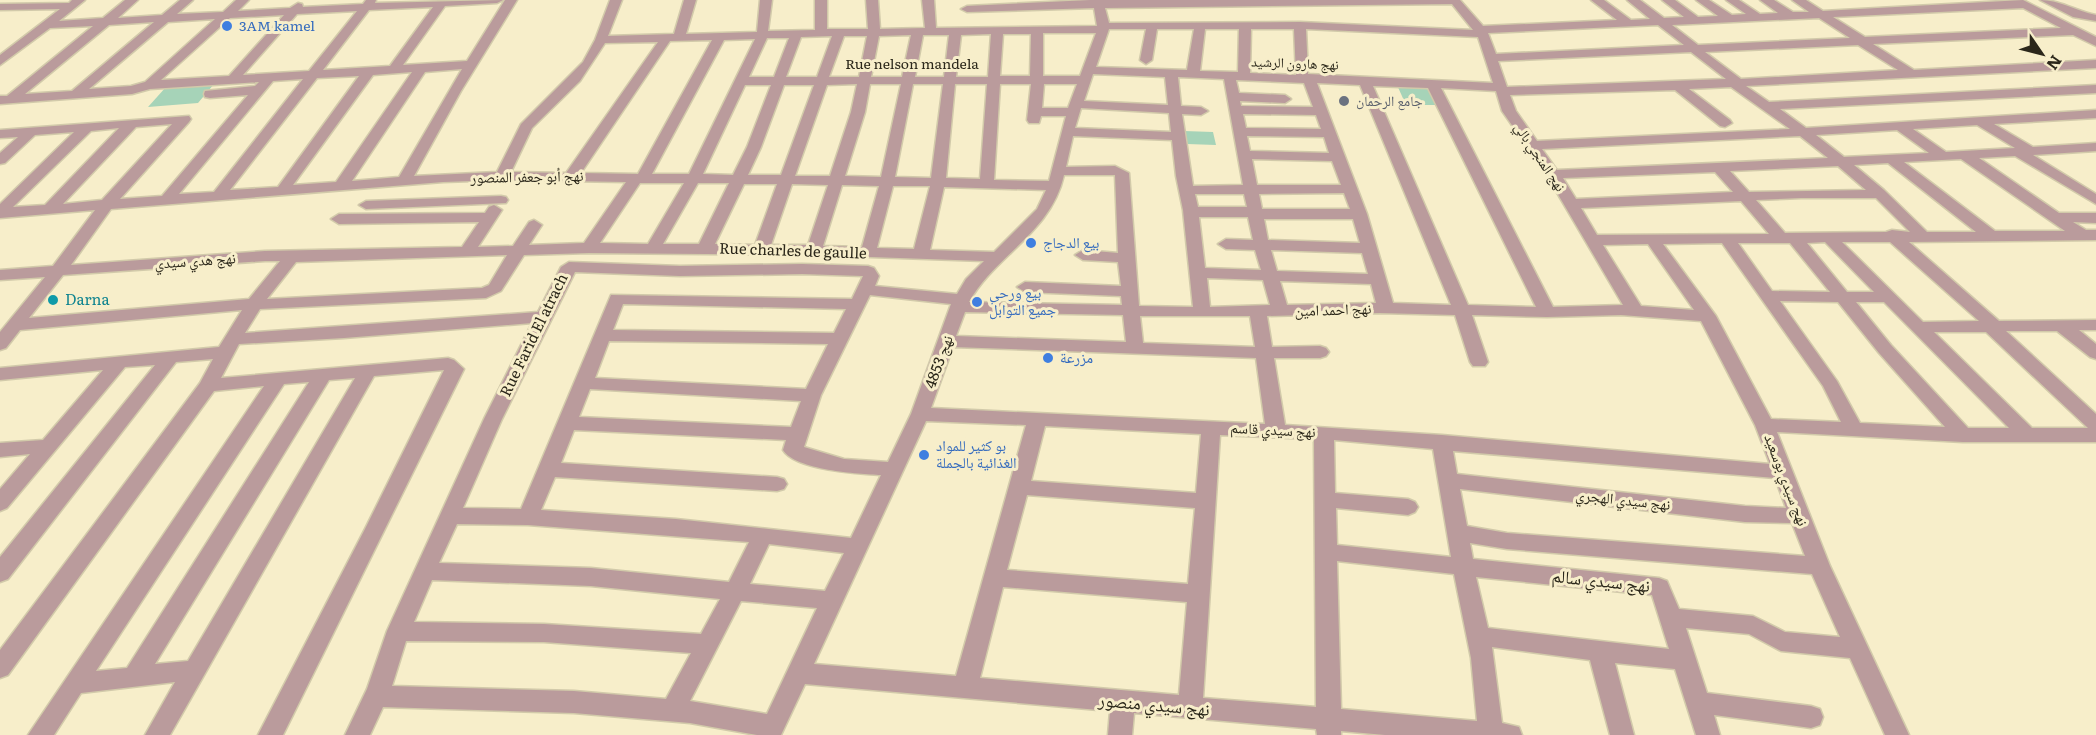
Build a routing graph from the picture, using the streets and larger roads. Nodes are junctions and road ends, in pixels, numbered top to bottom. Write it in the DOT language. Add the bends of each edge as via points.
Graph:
graph roads {
  1 [pos="132,0"];
  2 [pos="187,0"];
  3 [pos="243,0"];
  4 [pos="304,0"];
  5 [pos="497,0"];
  6 [pos="511,0"];
  7 [pos="616,0"];
  8 [pos="690,0"];
  9 [pos="766,0"];
  10 [pos="821,0"];
  11 [pos="872,0"];
  12 [pos="928,0"];
  13 [pos="1597,0"];
  14 [pos="1633,0"];
  15 [pos="1668,0"];
  16 [pos="1702,0"];
  17 [pos="1732,0"];
  18 [pos="1766,0"];
  19 [pos="1798,0"];
  20 [pos="1829,0"];
  21 [pos="1927,0"];
  22 [pos="2046,0"];
  23 [pos="1455,1"];
  24 [pos="443,2"];
  25 [pos="1097,2"];
  26 [pos="74,3"];
  27 [pos="2020,3"];
  28 [pos="369,4"];
  29 [pos="967,5"];
  30 [pos="0,8"];
  31 [pos="1944,9"];
  32 [pos="294,11"];
  33 [pos="1863,13"];
  34 [pos="1822,15"];
  35 [pos="226,16"];
  36 [pos="1791,16"];
  37 [pos="1759,18"];
  38 [pos="2096,18"];
  39 [pos="165,19"];
  40 [pos="1730,19"];
  41 [pos="1712,20"];
  42 [pos="1697,21"];
  43 [pos="1662,22"];
  44 [pos="104,23"];
  45 [pos="1629,24"];
  46 [pos="44,25"];
  47 [pos="1611,25"];
  48 [pos="1200,26"];
  49 [pos="1245,26"];
  50 [pos="1300,26"];
  51 [pos="1103,27"];
  52 [pos="1152,27"];
  53 [pos="1036,30"];
  54 [pos="997,31"];
  55 [pos="2075,31"];
  56 [pos="924,32"];
  57 [pos="955,32"];
  58 [pos="970,32"];
  59 [pos="1482,32"];
  60 [pos="821,33"];
  61 [pos="838,33"];
  62 [pos="874,33"];
  63 [pos="796,34"];
  64 [pos="762,36"];
  65 [pos="720,37"];
  66 [pos="672,38"];
  67 [pos="601,40"];
  68 [pos="1861,41"];
  69 [pos="2096,42"];
  70 [pos="1749,46"];
  71 [pos="1695,49"];
  72 [pos="1645,51"];
  73 [pos="3,57"];
  74 [pos="1491,58"];
  75 [pos="1146,60"];
  76 [pos="2096,64"];
  77 [pos="470,65"];
  78 [pos="2024,67"];
  79 [pos="421,68"];
  80 [pos="394,70"];
  81 [pos="369,71"];
  82 [pos="1171,73"];
  83 [pos="1912,73"];
  84 [pos="314,74"];
  85 [pos="1193,74"];
  86 [pos="1086,75"];
  87 [pos="1237,75"];
  88 [pos="270,77"];
  89 [pos="993,78"];
  90 [pos="1037,78"];
  91 [pos="1306,78"];
  92 [pos="233,79"];
  93 [pos="866,79"];
  94 [pos="908,79"];
  95 [pos="951,79"];
  96 [pos="779,80"];
  97 [pos="823,80"];
  98 [pos="740,81"];
  99 [pos="1365,81"];
  100 [pos="1736,83"];
  101 [pos="1433,84"];
  102 [pos="149,85"];
  103 [pos="1678,86"];
  104 [pos="1502,89"];
  105 [pos="2096,89"];
  106 [pos="259,90"];
  107 [pos="2064,90"];
  108 [pos="210,94"];
  109 [pos="75,95"];
  110 [pos="1947,97"];
  111 [pos="5,100"];
  112 [pos="1235,104"];
  113 [pos="1319,106"];
  114 [pos="1766,106"];
  115 [pos="1075,108"];
  116 [pos="1174,110"];
  117 [pos="1201,111"];
  118 [pos="2096,114"];
  119 [pos="1981,120"];
  120 [pos="132,123"];
  121 [pos="1725,123"];
  122 [pos="1898,125"];
  123 [pos="88,126"];
  124 [pos="32,131"];
  125 [pos="1800,131"];
  126 [pos="1068,132"];
  127 [pos="1240,132"];
  128 [pos="1329,133"];
  129 [pos="0,134"];
  130 [pos="1178,136"];
  131 [pos="1683,140"];
  132 [pos="1531,145"];
  133 [pos="2096,147"];
  134 [pos="2076,148"];
  135 [pos="2024,151"];
  136 [pos="1964,154"];
  137 [pos="1244,155"];
  138 [pos="1943,156"];
  139 [pos="1891,159"];
  140 [pos="0,160"];
  141 [pos="2096,160"];
  142 [pos="1839,161"];
  143 [pos="1340,162"];
  144 [pos="1289,167"];
  145 [pos="1716,167"];
  146 [pos="1553,174"];
  147 [pos="509,176"];
  148 [pos="572,176"];
  149 [pos="639,178"];
  150 [pos="1057,179"];
  151 [pos="693,180"];
  152 [pos="739,180"];
  153 [pos="787,180"];
  154 [pos="838,180"];
  155 [pos="404,181"];
  156 [pos="887,181"];
  157 [pos="938,182"];
  158 [pos="987,183"];
  159 [pos="341,186"];
  160 [pos="1186,189"];
  161 [pos="1251,189"];
  162 [pos="1350,189"];
  163 [pos="282,191"];
  164 [pos="1879,194"];
  165 [pos="218,196"];
  166 [pos="1742,196"];
  167 [pos="166,200"];
  168 [pos="501,200"];
  169 [pos="2096,200"];
  170 [pos="107,204"];
  171 [pos="1570,204"];
  172 [pos="366,205"];
  173 [pos="49,209"];
  174 [pos="0,212"];
  175 [pos="1191,212"];
  176 [pos="1256,213"];
  177 [pos="1359,214"];
  178 [pos="490,217"];
  179 [pos="2056,217"];
  180 [pos="2096,218"];
  181 [pos="339,219"];
  182 [pos="534,225"];
  183 [pos="1990,235"];
  184 [pos="2089,235"];
  185 [pos="1892,236"];
  186 [pos="1922,236"];
  187 [pos="1787,237"];
  188 [pos="1828,237"];
  189 [pos="1726,238"];
  190 [pos="1652,239"];
  191 [pos="1592,240"];
  192 [pos="1226,244"];
  193 [pos="1263,247"];
  194 [pos="589,248"];
  195 [pos="653,248"];
  196 [pos="519,249"];
  197 [pos="705,249"];
  198 [pos="1369,249"];
  199 [pos="761,250"];
  200 [pos="814,250"];
  201 [pos="467,251"];
  202 [pos="868,253"];
  203 [pos="921,255"];
  204 [pos="1083,255"];
  205 [pos="289,257"];
  206 [pos="997,257"];
  207 [pos="1126,258"];
  208 [pos="59,270"];
  209 [pos="1199,273"];
  210 [pos="0,275"];
  211 [pos="1270,275"];
  212 [pos="1377,279"];
  213 [pos="1025,287"];
  214 [pos="1130,291"];
  215 [pos="1769,296"];
  216 [pos="861,297"];
  217 [pos="1844,297"];
  218 [pos="1890,297"];
  219 [pos="960,303"];
  220 [pos="254,304"];
  221 [pos="1386,308"];
  222 [pos="1131,311"];
  223 [pos="1258,311"];
  224 [pos="1280,311"];
  225 [pos="1462,311"];
  226 [pos="1635,311"];
  227 [pos="1203,312"];
  228 [pos="1547,312"];
  229 [pos="1707,315"];
  230 [pos="542,317"];
  231 [pos="15,325"];
  232 [pos="2061,325"];
  233 [pos="2096,325"];
  234 [pos="1992,326"];
  235 [pos="1919,327"];
  236 [pos="602,335"];
  237 [pos="839,339"];
  238 [pos="947,341"];
  239 [pos="0,344"];
  240 [pos="228,345"];
  241 [pos="1135,348"];
  242 [pos="1320,352"];
  243 [pos="1265,353"];
  244 [pos="2096,353"];
  245 [pos="169,359"];
  246 [pos="1479,362"];
  247 [pos="120,363"];
  248 [pos="368,371"];
  249 [pos="0,374"];
  250 [pos="323,375"];
  251 [pos="278,379"];
  252 [pos="584,383"];
  253 [pos="208,384"];
  254 [pos="812,394"];
  255 [pos="920,414"];
  256 [pos="1037,418"];
  257 [pos="566,423"];
  258 [pos="1765,425"];
  259 [pos="2096,425"];
  260 [pos="1211,426"];
  261 [pos="1853,428"];
  262 [pos="1276,431"];
  263 [pos="1324,433"];
  264 [pos="798,434"];
  265 [pos="1963,435"];
  266 [pos="2027,435"];
  267 [pos="2096,435"];
  268 [pos="1442,442"];
  269 [pos="49,446"];
  270 [pos="0,450"];
  271 [pos="894,469"];
  272 [pos="550,470"];
  273 [pos="1783,472"];
  274 [pos="1448,480"];
  275 [pos="777,484"];
  276 [pos="1019,487"];
  277 [pos="1326,500"];
  278 [pos="1206,501"];
  279 [pos="0,503"];
  280 [pos="1408,507"];
  281 [pos="450,516"];
  282 [pos="1799,516"];
  283 [pos="528,518"];
  284 [pos="1458,533"];
  285 [pos="763,535"];
  286 [pos="857,547"];
  287 [pos="1327,552"];
  288 [pos="1819,566"];
  289 [pos="1463,567"];
  290 [pos="426,571"];
  291 [pos="0,573"];
  292 [pos="995,578"];
  293 [pos="737,590"];
  294 [pos="1199,594"];
  295 [pos="832,601"];
  296 [pos="1670,616"];
  297 [pos="398,631"];
  298 [pos="1479,636"];
  299 [pos="705,644"];
  300 [pos="1858,649"];
  301 [pos="1600,652"];
  302 [pos="1684,660"];
  303 [pos="0,668"];
  304 [pos="194,670"];
  305 [pos="799,673"];
  306 [pos="134,677"];
  307 [pos="74,684"];
  308 [pos="965,688"];
  309 [pos="377,692"];
  310 [pos="1123,702"];
  311 [pos="1696,702"];
  312 [pos="1190,707"];
  313 [pos="673,710"];
  314 [pos="1811,717"];
  315 [pos="1328,728"];
  316 [pos="771,731"];
  317 [pos="1414,731"];
  318 [pos="1497,734"];
  319 [pos="40,735"];
  320 [pos="157,735"];
  321 [pos="270,735"];
  322 [pos="357,735"];
  323 [pos="1120,735"];
  324 [pos="1622,735"];
  325 [pos="1707,735"];
  326 [pos="1897,735"];
  1 -- 44 [label="street"];
  2 -- 39 [label="street"];
  3 -- 35 [label="street"];
  4 -- 32 [label="street"];
  5 -- 24 [label="street"];
  6 -- 77 [label="street"];
  7 -- 67 [label="street"];
  8 -- 66 [label="street"];
  9 -- 64 [label="street"];
  10 -- 60 [label="street"];
  11 -- 62 [label="street"];
  12 -- 56 [label="street"];
  13 -- 45 [label="street"];
  14 -- 43 [label="street"];
  15 -- 42 [label="street"];
  16 -- 40 [label="street"];
  17 -- 37 [label="street"];
  18 -- 36 [label="street"];
  19 -- 34 [label="street"];
  20 -- 33 [label="street"];
  21 -- 31 [label="street"];
  22 -- 38 [label="street" via="2077,15"];
  23 -- 25 [label="street"];
  23 -- 59 [label="street, نهج المنجي بالي"];
  24 -- 28 [label="street"];
  24 -- 80 [label="street"];
  25 -- 29 [label="street" via="1017,10"];
  25 -- 51 [label="street"];
  26 -- 30 [label="street"];
  26 -- 46 [label="street"];
  27 -- 31 [label="street"];
  27 -- 55 [label="street"];
  28 -- 32 [label="street"];
  28 -- 84 [label="street"];
  29 -- 58 [label="street"];
  31 -- 33 [label="street"];
  32 -- 35 [label="street"];
  32 -- 92 [label="street"];
  33 -- 34 [label="street"];
  34 -- 36 [label="street"];
  34 -- 68 [label="street"];
  35 -- 39 [label="street"];
  35 -- 102 [label="street"];
  36 -- 37 [label="street"];
  37 -- 40 [label="street"];
  39 -- 44 [label="street"];
  39 -- 109 [label="street"];
  40 -- 41 [label="street"];
  41 -- 42 [label="street"];
  41 -- 70 [label="street"];
  42 -- 43 [label="street"];
  43 -- 45 [label="street"];
  43 -- 71 [label="street"];
  44 -- 46 [label="street"];
  44 -- 111 [label="street"];
  45 -- 47 [label="street"];
  46 -- 73 [label="street"];
  47 -- 59 [label="street"];
  47 -- 72 [label="street"];
  48 -- 49 [label="street"];
  48 -- 52 [label="street"];
  48 -- 85 [label="street"];
  49 -- 50 [label="street"];
  49 -- 87 [label="street"];
  50 -- 59 [label="street"];
  50 -- 91 [label="street"];
  51 -- 52 [label="street"];
  51 -- 53 [label="street" via="1076,34"];
  51 -- 86 [label="street, نهج 4853"];
  52 -- 75 [label="street"];
  53 -- 54 [label="street"];
  53 -- 90 [label="street"];
  54 -- 58 [label="street"];
  54 -- 89 [label="street"];
  55 -- 68 [label="street"];
  55 -- 69 [label="street"];
  56 -- 57 [label="street"];
  56 -- 62 [label="street"];
  56 -- 94 [label="street"];
  57 -- 58 [label="street"];
  57 -- 95 [label="street"];
  59 -- 74 [label="street, نهج المنجي بالي"];
  60 -- 61 [label="street"];
  60 -- 63 [label="street"];
  61 -- 62 [label="street"];
  61 -- 97 [label="street"];
  62 -- 93 [label="street"];
  63 -- 64 [label="street"];
  63 -- 96 [label="street"];
  64 -- 65 [label="street"];
  64 -- 98 [label="street"];
  65 -- 66 [label="street"];
  65 -- 149 [label="street"];
  66 -- 67 [label="street"];
  66 -- 148 [label="street"];
  67 -- 147 [label="street" via="576,78 526,127"];
  68 -- 70 [label="street"];
  68 -- 83 [label="street"];
  70 -- 71 [label="street"];
  71 -- 72 [label="street"];
  71 -- 100 [label="street"];
  72 -- 74 [label="street"];
  74 -- 104 [label="street, نهج المنجي بالي"];
  76 -- 78 [label="street, نهج هارون الرشيد"];
  77 -- 79 [label="street"];
  77 -- 155 [label="street"];
  78 -- 83 [label="street, نهج هارون الرشيد"];
  78 -- 107 [label="street"];
  79 -- 80 [label="street"];
  79 -- 159 [label="street"];
  80 -- 81 [label="street"];
  81 -- 84 [label="street"];
  81 -- 163 [label="street"];
  82 -- 85 [label="street, نهج هارون الرشيد"];
  82 -- 86 [label="street, نهج هارون الرشيد"];
  82 -- 116 [label="street"];
  83 -- 100 [label="street, نهج هارون الرشيد"];
  83 -- 110 [label="street"];
  84 -- 88 [label="street"];
  84 -- 165 [label="street"];
  85 -- 87 [label="street, نهج هارون الرشيد"];
  86 -- 90 [label="street, Rue nelson mandela"];
  86 -- 115 [label="street, نهج 4853"];
  87 -- 91 [label="street, نهج هارون الرشيد"];
  87 -- 112 [label="street"];
  88 -- 92 [label="street"];
  88 -- 106 [label="street"];
  89 -- 90 [label="street, Rue nelson mandela"];
  89 -- 95 [label="street, Rue nelson mandela"];
  89 -- 158 [label="street"];
  90 -- 115 [label="street" via="1035,116"];
  91 -- 99 [label="street, نهج هارون الرشيد"];
  91 -- 113 [label="street"];
  92 -- 102 [label="street"];
  93 -- 94 [label="street, Rue nelson mandela"];
  93 -- 97 [label="street, Rue nelson mandela"];
  93 -- 154 [label="street"];
  94 -- 95 [label="street, Rue nelson mandela"];
  94 -- 156 [label="street"];
  95 -- 157 [label="street"];
  96 -- 97 [label="street, Rue nelson mandela"];
  96 -- 98 [label="street, Rue nelson mandela"];
  96 -- 152 [label="street"];
  97 -- 153 [label="street"];
  98 -- 151 [label="street"];
  99 -- 101 [label="street, نهج هارون الرشيد"];
  99 -- 225 [label="street"];
  100 -- 103 [label="street, نهج هارون الرشيد"];
  100 -- 114 [label="street"];
  101 -- 104 [label="street, نهج هارون الرشيد"];
  101 -- 228 [label="street"];
  102 -- 109 [label="street"];
  103 -- 104 [label="street, نهج هارون الرشيد"];
  103 -- 121 [label="street"];
  104 -- 132 [label="street, نهج المنجي بالي" via="1509,111"];
  105 -- 107 [label="street"];
  106 -- 108 [label="street"];
  106 -- 167 [label="street"];
  107 -- 110 [label="street"];
  109 -- 111 [label="street"];
  110 -- 114 [label="street"];
  110 -- 119 [label="street"];
  112 -- 113 [label="street"];
  112 -- 127 [label="street"];
  113 -- 128 [label="street"];
  114 -- 125 [label="street"];
  115 -- 116 [label="street"];
  115 -- 126 [label="street, نهج 4853"];
  116 -- 117 [label="street"];
  116 -- 130 [label="street"];
  118 -- 119 [label="street"];
  119 -- 122 [label="street"];
  119 -- 135 [label="street"];
  120 -- 123 [label="street"];
  120 -- 170 [label="street" via="184,119"];
  120 -- 173 [label="street"];
  122 -- 125 [label="street"];
  122 -- 138 [label="street"];
  123 -- 124 [label="street"];
  123 -- 174 [label="street"];
  124 -- 129 [label="street"];
  124 -- 140 [label="street"];
  125 -- 131 [label="street"];
  125 -- 142 [label="street"];
  126 -- 130 [label="street"];
  126 -- 150 [label="street, نهج 4853"];
  127 -- 128 [label="street"];
  127 -- 137 [label="street"];
  128 -- 143 [label="street"];
  130 -- 160 [label="street"];
  131 -- 132 [label="street"];
  131 -- 145 [label="street"];
  132 -- 146 [label="street, نهج المنجي بالي"];
  133 -- 134 [label="street"];
  134 -- 135 [label="street"];
  134 -- 141 [label="street"];
  135 -- 136 [label="street"];
  135 -- 169 [label="street"];
  136 -- 138 [label="street"];
  136 -- 179 [label="street"];
  137 -- 143 [label="street"];
  137 -- 161 [label="street"];
  138 -- 139 [label="street"];
  139 -- 142 [label="street"];
  139 -- 183 [label="street"];
  142 -- 145 [label="street"];
  142 -- 164 [label="street"];
  143 -- 144 [label="street"];
  143 -- 162 [label="street"];
  145 -- 146 [label="street"];
  145 -- 166 [label="street"];
  146 -- 171 [label="street, نهج المنجي بالي"];
  147 -- 148 [label="street, نهج أبو جعفر المنصور"];
  147 -- 155 [label="street, نهج أبو جعفر المنصور"];
  147 -- 168 [label="street"];
  148 -- 149 [label="street, نهج أبو جعفر المنصور"];
  149 -- 151 [label="street, نهج أبو جعفر المنصور"];
  149 -- 194 [label="street"];
  150 -- 158 [label="street, نهج أبو جعفر المنصور"];
  150 -- 206 [label="street, نهج 4853" via="1048,202 1032,223"];
  150 -- 207 [label="street, نهج أبو جعفر المنصور" via="1115,170 1122,173"];
  151 -- 152 [label="street, نهج أبو جعفر المنصور"];
  151 -- 195 [label="street"];
  152 -- 153 [label="street, نهج أبو جعفر المنصور"];
  152 -- 197 [label="street"];
  153 -- 154 [label="street, نهج أبو جعفر المنصور"];
  153 -- 199 [label="street"];
  154 -- 156 [label="street, نهج أبو جعفر المنصور"];
  154 -- 200 [label="street"];
  155 -- 159 [label="street, نهج أبو جعفر المنصور"];
  156 -- 157 [label="street, نهج أبو جعفر المنصور"];
  156 -- 202 [label="street"];
  157 -- 158 [label="street, نهج أبو جعفر المنصور"];
  157 -- 203 [label="street"];
  159 -- 163 [label="street, نهج أبو جعفر المنصور"];
  160 -- 161 [label="street"];
  160 -- 175 [label="street"];
  161 -- 162 [label="street"];
  161 -- 176 [label="street"];
  162 -- 177 [label="street"];
  163 -- 165 [label="street, نهج أبو جعفر المنصور"];
  164 -- 166 [label="street"];
  164 -- 186 [label="street"];
  165 -- 167 [label="street, نهج أبو جعفر المنصور"];
  166 -- 171 [label="street"];
  166 -- 187 [label="street"];
  167 -- 170 [label="street, نهج أبو جعفر المنصور"];
  168 -- 172 [label="street"];
  168 -- 178 [label="street"];
  170 -- 173 [label="street, نهج أبو جعفر المنصور"];
  170 -- 208 [label="street"];
  171 -- 191 [label="street, نهج المنجي بالي"];
  173 -- 174 [label="street, نهج أبو جعفر المنصور"];
  175 -- 176 [label="street"];
  175 -- 209 [label="street"];
  176 -- 177 [label="street"];
  176 -- 193 [label="street"];
  177 -- 198 [label="street"];
  178 -- 181 [label="street"];
  178 -- 201 [label="street"];
  179 -- 180 [label="street"];
  179 -- 184 [label="street"];
  182 -- 196 [label="street"];
  183 -- 184 [label="street"];
  183 -- 186 [label="street"];
  185 -- 186 [label="street"];
  185 -- 188 [label="street"];
  185 -- 234 [label="street"];
  187 -- 188 [label="street"];
  187 -- 189 [label="street"];
  187 -- 217 [label="street"];
  188 -- 218 [label="street"];
  189 -- 190 [label="street"];
  189 -- 215 [label="street"];
  190 -- 191 [label="street"];
  190 -- 229 [label="street, نهج سيدي بوسعيد"];
  191 -- 226 [label="street, نهج المنجي بالي"];
  192 -- 193 [label="street"];
  193 -- 198 [label="street"];
  193 -- 211 [label="street"];
  194 -- 195 [label="street, Rue charles de gaulle"];
  194 -- 196 [label="street, Rue charles de gaulle"];
  195 -- 197 [label="street, Rue charles de gaulle"];
  196 -- 201 [label="street, Rue charles de gaulle"];
  196 -- 220 [label="street" via="495,288 486,293"];
  197 -- 199 [label="street, Rue charles de gaulle"];
  198 -- 212 [label="street"];
  199 -- 200 [label="street, Rue charles de gaulle"];
  200 -- 202 [label="street, Rue charles de gaulle"];
  201 -- 205 [label="street, نهج هدي سيدي"];
  202 -- 203 [label="street, Rue charles de gaulle"];
  203 -- 206 [label="street, Rue charles de gaulle"];
  204 -- 207 [label="street"];
  205 -- 208 [label="street, نهج هدي سيدي"];
  205 -- 220 [label="street"];
  206 -- 219 [label="street, نهج 4853" via="972,282"];
  207 -- 214 [label="street"];
  208 -- 210 [label="street, نهج هدي سيدي"];
  208 -- 231 [label="street"];
  209 -- 211 [label="street"];
  209 -- 227 [label="street"];
  211 -- 212 [label="street"];
  211 -- 224 [label="street"];
  212 -- 221 [label="street"];
  213 -- 214 [label="street"];
  214 -- 222 [label="street"];
  215 -- 217 [label="street"];
  215 -- 261 [label="street" via="1831,386"];
  216 -- 219 [label="street"];
  216 -- 230 [label="street, Rue Farid El atrach" via="871,276 868,271 681,271 572,266 566,269"];
  216 -- 236 [label="street" via="617,299"];
  216 -- 237 [label="street"];
  217 -- 218 [label="street"];
  217 -- 265 [label="street"];
  218 -- 235 [label="street"];
  219 -- 222 [label="street, نهج احمد امين"];
  219 -- 238 [label="street, نهج 4853"];
  220 -- 231 [label="street"];
  220 -- 240 [label="street"];
  221 -- 224 [label="street, نهج احمد امين"];
  221 -- 225 [label="street, نهج احمد امين"];
  222 -- 227 [label="street, نهج احمد امين"];
  222 -- 241 [label="street"];
  223 -- 224 [label="street, نهج احمد امين"];
  223 -- 227 [label="street, نهج احمد امين"];
  223 -- 243 [label="street"];
  225 -- 228 [label="street, نهج احمد امين"];
  225 -- 246 [label="street"];
  226 -- 228 [label="street, نهج احمد امين"];
  226 -- 229 [label="street, نهج احمد امين"];
  229 -- 258 [label="street, نهج سيدي بوسعيد"];
  230 -- 240 [label="street"];
  230 -- 281 [label="street, Rue Farid El atrach"];
  231 -- 239 [label="street"];
  232 -- 233 [label="street"];
  232 -- 234 [label="street"];
  232 -- 244 [label="street"];
  234 -- 235 [label="street"];
  234 -- 259 [label="street"];
  235 -- 266 [label="street"];
  236 -- 237 [label="street"];
  236 -- 252 [label="street"];
  237 -- 254 [label="street"];
  238 -- 241 [label="street"];
  238 -- 255 [label="street, نهج 4853"];
  240 -- 245 [label="street"];
  240 -- 253 [label="street"];
  241 -- 243 [label="street"];
  242 -- 243 [label="street"];
  243 -- 262 [label="street"];
  245 -- 247 [label="street"];
  245 -- 291 [label="street"];
  247 -- 249 [label="street"];
  247 -- 269 [label="street"];
  248 -- 250 [label="street"];
  248 -- 304 [label="street"];
  248 -- 321 [label="street" via="448,364 455,369"];
  250 -- 251 [label="street"];
  250 -- 306 [label="street"];
  251 -- 253 [label="street"];
  251 -- 307 [label="street"];
  252 -- 254 [label="street"];
  252 -- 257 [label="street"];
  253 -- 303 [label="street"];
  254 -- 264 [label="street"];
  255 -- 256 [label="street, نهج سيدي قاسم"];
  255 -- 271 [label="street, نهج 4853"];
  256 -- 260 [label="street, نهج سيدي قاسم"];
  256 -- 276 [label="street"];
  257 -- 264 [label="street"];
  257 -- 272 [label="street"];
  258 -- 261 [label="street"];
  258 -- 273 [label="street, نهج سيدي بوسعيد"];
  260 -- 262 [label="street, نهج سيدي قاسم"];
  260 -- 278 [label="street"];
  261 -- 265 [label="street"];
  262 -- 263 [label="street, نهج سيدي قاسم"];
  263 -- 268 [label="street"];
  263 -- 277 [label="street, نهج سيدي قاسم"];
  264 -- 271 [label="street" via="793,450 814,459 844,466"];
  265 -- 266 [label="street"];
  266 -- 267 [label="street"];
  268 -- 273 [label="street"];
  268 -- 274 [label="street"];
  269 -- 270 [label="street"];
  269 -- 279 [label="street"];
  271 -- 286 [label="street, نهج 4853"];
  272 -- 275 [label="street"];
  272 -- 283 [label="street"];
  273 -- 282 [label="street, نهج سيدي بوسعيد"];
  274 -- 282 [label="street, نهج سيدي الهجري" via="1745,514"];
  274 -- 284 [label="street"];
  276 -- 278 [label="street"];
  276 -- 292 [label="street"];
  277 -- 280 [label="street"];
  277 -- 287 [label="street, نهج سيدي قاسم"];
  278 -- 294 [label="street"];
  281 -- 283 [label="street"];
  281 -- 290 [label="street, Rue Farid El atrach"];
  282 -- 288 [label="street, نهج سيدي بوسعيد"];
  283 -- 285 [label="street"];
  284 -- 288 [label="street" via="1507,541"];
  284 -- 289 [label="street"];
  285 -- 286 [label="street"];
  285 -- 293 [label="street"];
  286 -- 295 [label="street, نهج 4853"];
  287 -- 289 [label="street"];
  287 -- 315 [label="street, نهج سيدي قاسم"];
  288 -- 300 [label="street, نهج سيدي بوسعيد"];
  289 -- 296 [label="street, نهج سيدي سالم" via="1659,587"];
  289 -- 298 [label="street"];
  290 -- 293 [label="street" via="591,577"];
  290 -- 297 [label="street, Rue Farid El atrach"];
  292 -- 294 [label="street"];
  292 -- 308 [label="street"];
  293 -- 295 [label="street"];
  293 -- 299 [label="street"];
  294 -- 312 [label="street"];
  295 -- 305 [label="street, نهج 4853"];
  296 -- 300 [label="street" via="1753,625 1781,641"];
  296 -- 302 [label="street"];
  297 -- 299 [label="street" via="544,633"];
  297 -- 309 [label="street, Rue Farid El atrach"];
  298 -- 301 [label="street"];
  298 -- 318 [label="street"];
  299 -- 313 [label="street"];
  300 -- 326 [label="street, نهج سيدي بوسعيد"];
  301 -- 302 [label="street"];
  301 -- 324 [label="street"];
  302 -- 311 [label="street"];
  304 -- 306 [label="street"];
  304 -- 320 [label="street"];
  305 -- 308 [label="street, نهج سيدي منصور"];
  305 -- 316 [label="street, نهج 4853"];
  306 -- 307 [label="street"];
  307 -- 319 [label="street"];
  308 -- 310 [label="street, نهج سيدي منصور"];
  309 -- 313 [label="street"];
  309 -- 322 [label="street, Rue Farid El atrach"];
  310 -- 312 [label="street, نهج سيدي منصور"];
  310 -- 323 [label="street"];
  311 -- 314 [label="street"];
  311 -- 325 [label="street"];
  312 -- 315 [label="street, نهج سيدي منصور"];
  313 -- 316 [label="street"];
  315 -- 317 [label="street, نهج سيدي منصور"];
  317 -- 318 [label="street, نهج سيدي منصور"];
}
